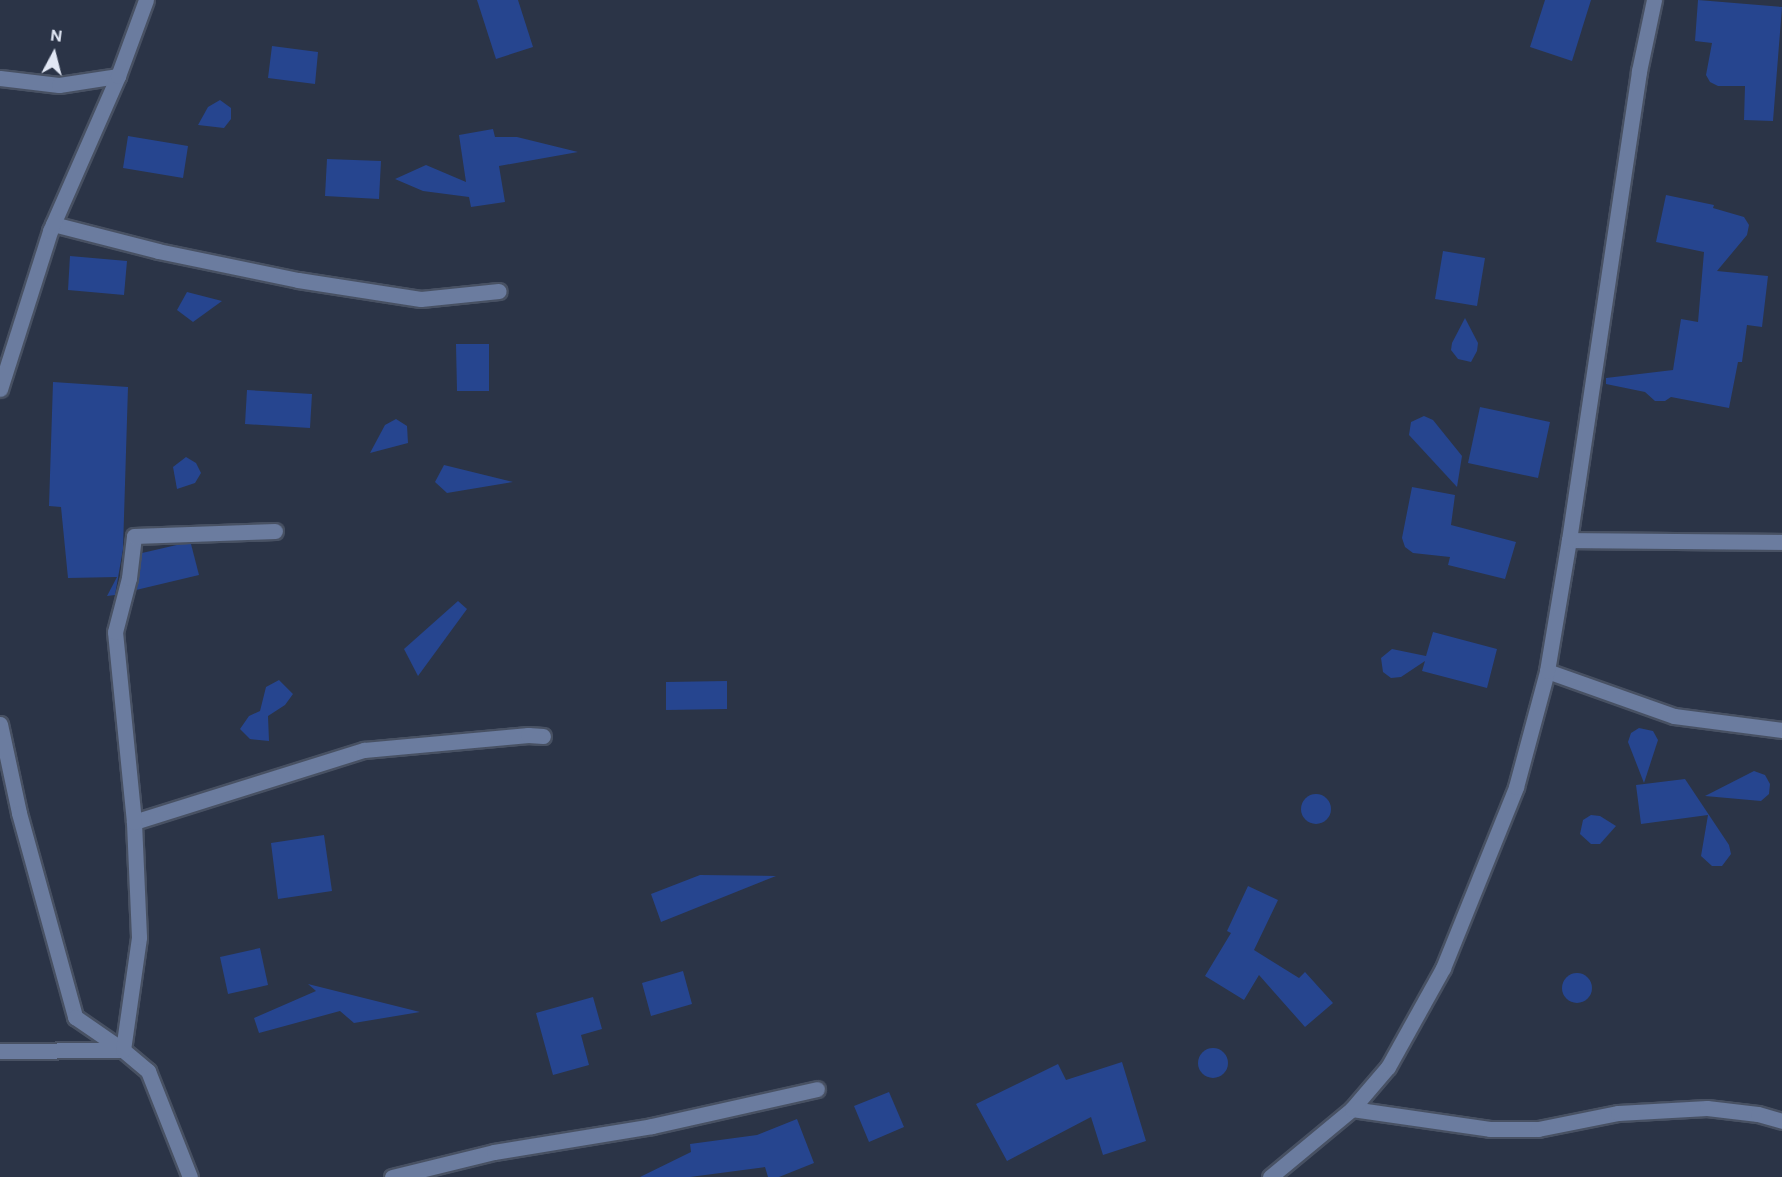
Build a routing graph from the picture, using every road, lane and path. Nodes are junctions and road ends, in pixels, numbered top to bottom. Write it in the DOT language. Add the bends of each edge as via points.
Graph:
graph roads {
  1 [pos="146,0"];
  2 [pos="1654,0"];
  3 [pos="118,76"];
  4 [pos="0,78"];
  5 [pos="53,224"];
  6 [pos="499,291"];
  7 [pos="0,389"];
  8 [pos="275,531"];
  9 [pos="1569,540"];
  10 [pos="1782,542"];
  11 [pos="1547,671"];
  12 [pos="0,724"];
  13 [pos="1782,730"];
  14 [pos="543,736"];
  15 [pos="134,822"];
  16 [pos="123,1050"];
  17 [pos="0,1051"];
  18 [pos="817,1089"];
  19 [pos="1352,1108"];
  20 [pos="1782,1121"];
  21 [pos="190,1177"];
  22 [pos="392,1177"];
  23 [pos="1270,1177"];
  1 -- 3 [label="street"];
  2 -- 9 [label="street" via="1639,71"];
  3 -- 4 [label="street" via="59,86"];
  3 -- 5 [label="street"];
  5 -- 6 [label="street" via="298,280 421,299"];
  5 -- 7 [label="street"];
  8 -- 15 [label="street" via="134,536 129,578 115,632"];
  9 -- 10 [label="street"];
  9 -- 11 [label="street"];
  11 -- 13 [label="street" via="1674,716"];
  11 -- 19 [label="street" via="1516,787 1443,968 1388,1067"];
  12 -- 16 [label="street" via="19,813 75,1017"];
  14 -- 15 [label="street" via="364,750"];
  15 -- 16 [label="street" via="139,938"];
  16 -- 17 [label="street"];
  16 -- 21 [label="street" via="148,1071"];
  18 -- 22 [label="street" via="652,1126 494,1152"];
  19 -- 20 [label="street" via="1490,1129 1538,1129 1618,1113 1707,1108 1758,1113"];
  19 -- 23 [label="street"];
}
